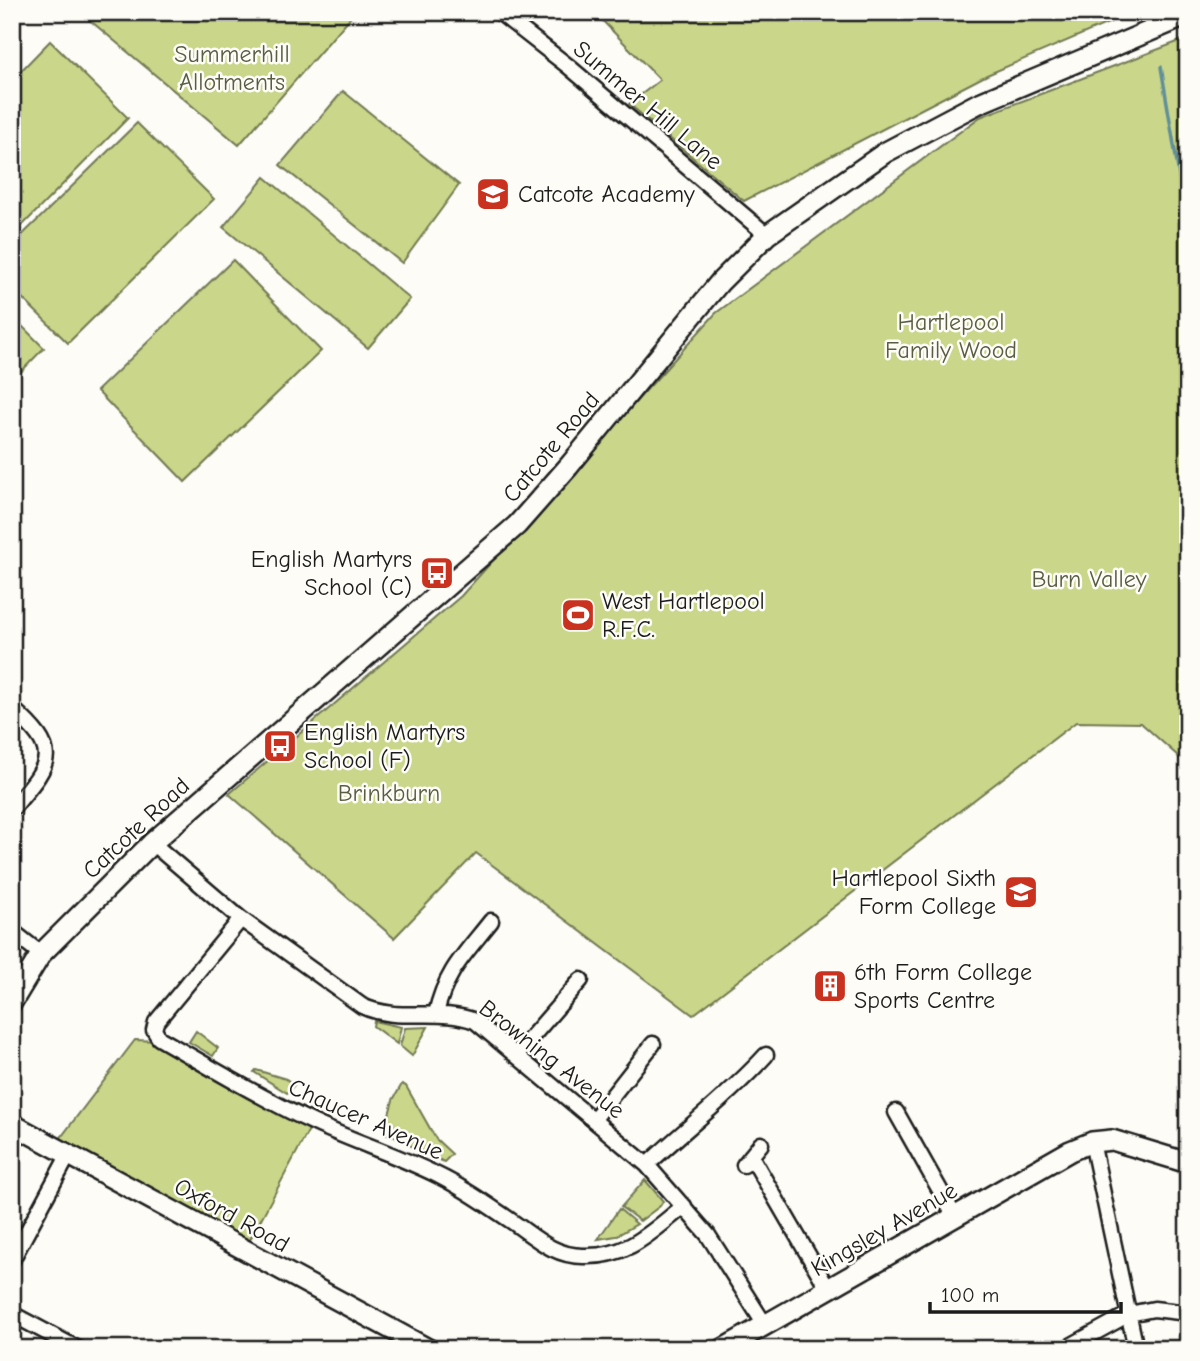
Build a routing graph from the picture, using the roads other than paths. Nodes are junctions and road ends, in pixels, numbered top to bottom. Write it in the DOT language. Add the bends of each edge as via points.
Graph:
graph roads {
  1 [pos="499,12"];
  2 [pos="1188,15"];
  3 [pos="767,235"];
  4 [pos="12,708"];
  5 [pos="12,809"];
  6 [pos="152,843"];
  7 [pos="241,919"];
  8 [pos="491,921"];
  9 [pos="12,931"];
  10 [pos="41,954"];
  11 [pos="581,981"];
  12 [pos="12,1002"];
  13 [pos="436,1014"];
  14 [pos="653,1044"];
  15 [pos="516,1055"];
  16 [pos="766,1055"];
  17 [pos="896,1112"];
  18 [pos="594,1119"];
  19 [pos="12,1124"];
  20 [pos="1092,1142"];
  21 [pos="761,1144"];
  22 [pos="69,1154"];
  23 [pos="1188,1163"];
  24 [pos="647,1165"];
  25 [pos="684,1206"];
  26 [pos="955,1217"];
  27 [pos="12,1260"];
  28 [pos="828,1289"];
  29 [pos="1188,1313"];
  30 [pos="12,1314"];
  31 [pos="1129,1314"];
  32 [pos="765,1325"];
  33 [pos="78,1349"];
  34 [pos="428,1349"];
  35 [pos="723,1349"];
  36 [pos="1065,1349"];
  37 [pos="1136,1349"];
  1 -- 3 [label="street, Summer Hill Lane"];
  2 -- 3 [label="street, Catcote Road" via="977,104 886,152"];
  3 -- 6 [label="street, Catcote Road" via="720,282 517,525"];
  4 -- 5 [label="street" via="41,737 46,751 37,779"];
  6 -- 7 [label="street, Browning Avenue"];
  6 -- 10 [label="street, Catcote Road"];
  7 -- 13 [label="street, Browning Avenue" via="362,1006 397,1015"];
  7 -- 25 [label="street, Chaucer Avenue" via="156,1022 159,1038 310,1122 443,1178 561,1253 616,1254"];
  8 -- 13 [label="street" via="450,972"];
  9 -- 10 [label="street"];
  10 -- 12 [label="street, Catcote Road"];
  11 -- 15 [label="street"];
  13 -- 15 [label="street, Browning Avenue" via="475,1021"];
  14 -- 18 [label="street"];
  15 -- 18 [label="street, Browning Avenue"];
  16 -- 24 [label="street"];
  17 -- 26 [label="street"];
  18 -- 24 [label="street, Browning Avenue"];
  19 -- 22 [label="street, Oxford Road"];
  20 -- 23 [label="street" via="1112,1140"];
  20 -- 26 [label="street, Kingsley Avenue"];
  20 -- 31 [label="street"];
  21 -- 28 [label="street" via="748,1161"];
  22 -- 27 [label="street"];
  22 -- 34 [label="street, Oxford Road"];
  24 -- 25 [label="street, Browning Avenue"];
  25 -- 32 [label="street, Browning Avenue"];
  26 -- 28 [label="street, Kingsley Avenue"];
  28 -- 32 [label="street, Kingsley Avenue"];
  29 -- 31 [label="street" via="1154,1309"];
  30 -- 33 [label="street"];
  31 -- 36 [label="street"];
  31 -- 37 [label="street"];
  32 -- 35 [label="street, Kingsley Avenue"];
}
